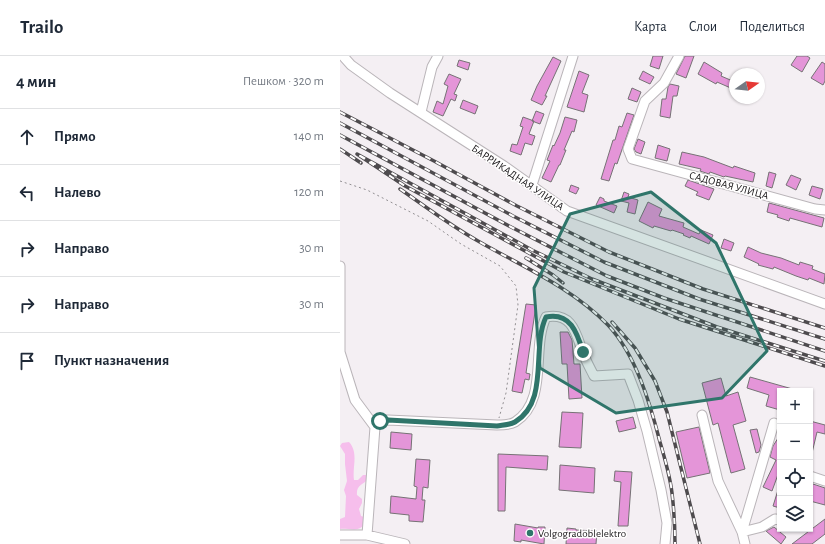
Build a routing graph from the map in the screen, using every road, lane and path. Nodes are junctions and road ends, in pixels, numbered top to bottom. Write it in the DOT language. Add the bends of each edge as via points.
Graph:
graph roads {
  1 [pos="343,56"];
  2 [pos="438,56"];
  3 [pos="572,56"];
  4 [pos="679,56"];
  5 [pos="421,112"];
  6 [pos="340,181"];
  7 [pos="532,184"];
  8 [pos="825,210"];
  9 [pos="340,266"];
  10 [pos="825,304"];
  11 [pos="702,415"];
  12 [pos="774,423"];
  13 [pos="497,426"];
  14 [pos="375,427"];
  15 [pos="813,477"];
  16 [pos="825,481"];
  17 [pos="777,519"];
  18 [pos="742,532"];
  19 [pos="340,535"];
  20 [pos="367,536"];
  21 [pos="405,544"];
  22 [pos="665,544"];
  23 [pos="745,544"];
  1 -- 5 [label="street, БАРРИКАДНАЯ УЛИЦА" via="351,65 390,93"];
  2 -- 5 [label="street" via="432,67"];
  3 -- 7 [label="street"];
  4 -- 8 [label="street, САДОВАЯ УЛИЦА" via="664,83 645,101 628,149 632,159"];
  5 -- 7 [label="street, БАРРИКАДНАЯ УЛИЦА"];
  6 -- 13 [label="path" via="367,190 428,221 461,244 500,266 516,286 518,305 506,393"];
  7 -- 10 [label="street, БАРРИКАДНАЯ УЛИЦА" via="567,210"];
  9 -- 14 [label="street" via="340,352 355,400"];
  11 -- 18 [label="street" via="718,481"];
  12 -- 18 [label="street"];
  13 -- 14 [label="street" via="388,420 380,421"];
  13 -- 22 [label="street" via="514,423 524,415 532,401 539,365 542,325 546,317 554,315 563,318 573,326 594,376 628,374 647,431 661,490 667,523"];
  14 -- 20 [label="street"];
  15 -- 16 [label="street"];
  17 -- 18 [label="street" via="762,527"];
  18 -- 23 [label="street"];
  19 -- 20 [label="street"];
  20 -- 21 [label="street"];
}
